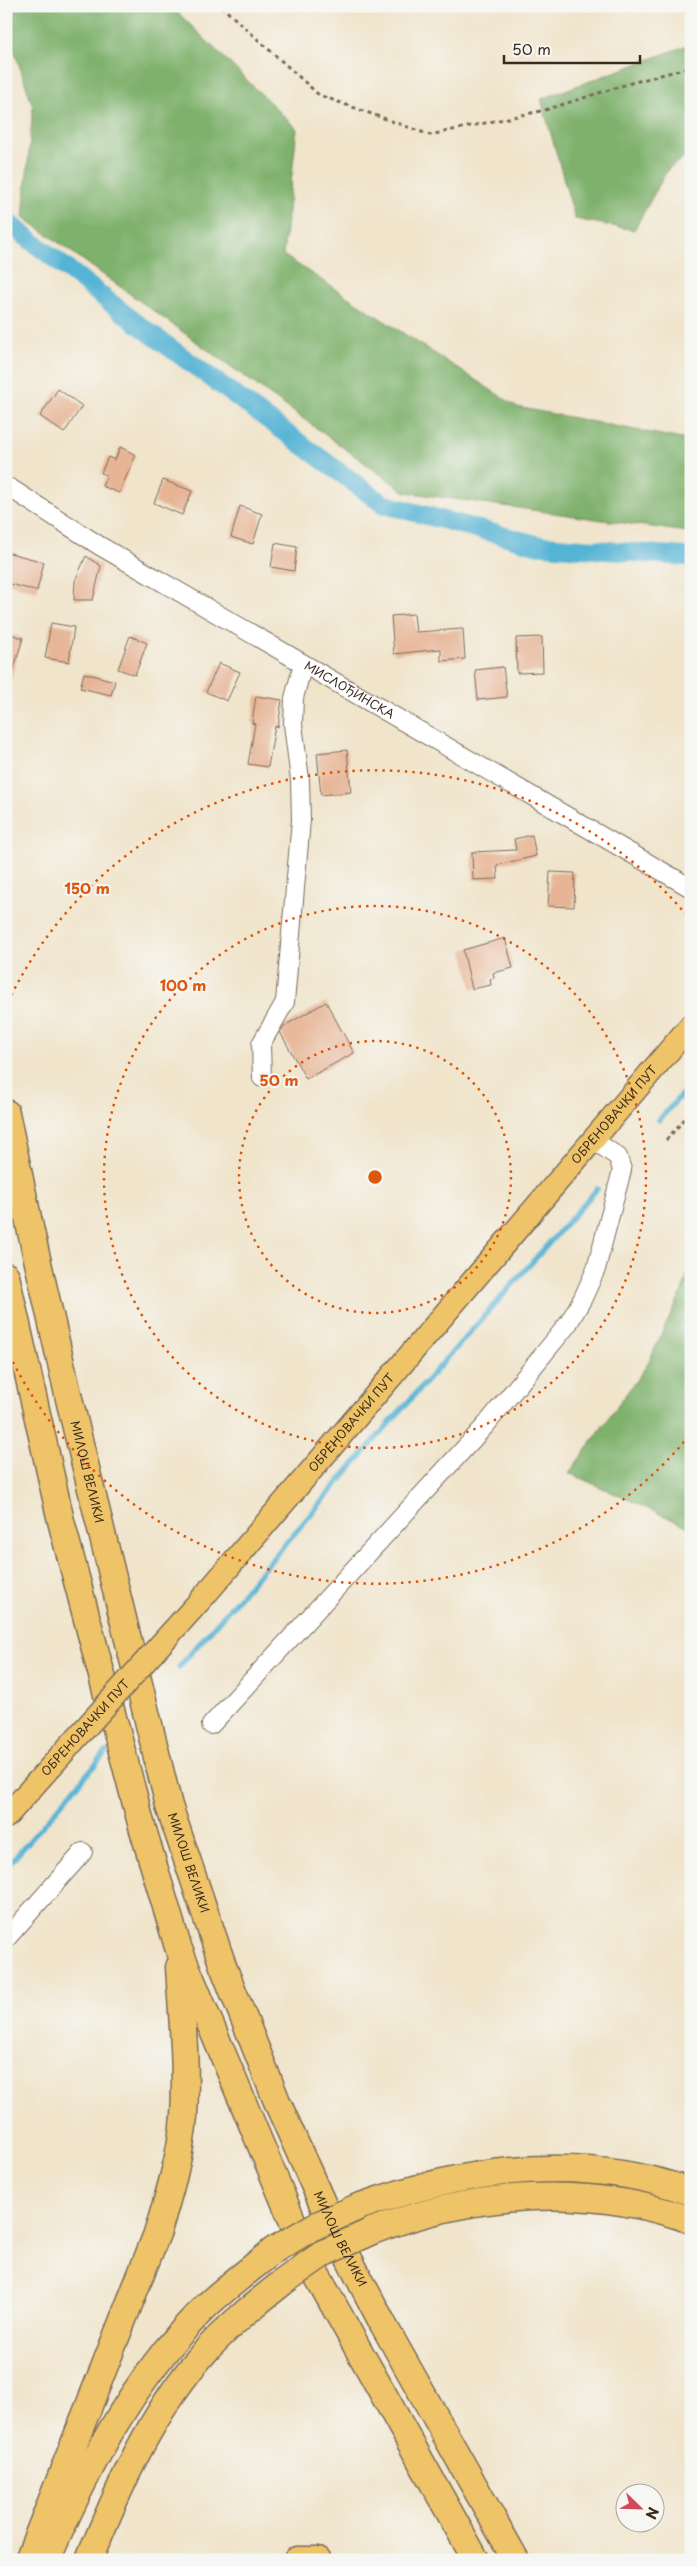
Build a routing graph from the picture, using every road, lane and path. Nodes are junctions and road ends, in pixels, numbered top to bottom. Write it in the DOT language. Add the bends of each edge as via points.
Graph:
graph roads {
  1 [pos="221,6"];
  2 [pos="691,67"];
  3 [pos="10,488"];
  4 [pos="304,664"];
  5 [pos="691,888"];
  6 [pos="691,1025"];
  7 [pos="262,1078"];
  8 [pos="691,1112"];
  9 [pos="6,1113"];
  10 [pos="592,1139"];
  11 [pos="666,1140"];
  12 [pos="6,1276"];
  13 [pos="211,1724"];
  14 [pos="6,1817"];
  15 [pos="83,1852"];
  16 [pos="6,1939"];
  17 [pos="178,1947"];
  18 [pos="691,2192"];
  19 [pos="691,2220"];
  20 [pos="28,2560"];
  21 [pos="47,2560"];
  22 [pos="89,2560"];
  23 [pos="297,2560"];
  24 [pos="318,2560"];
  25 [pos="476,2560"];
  26 [pos="516,2560"];
  1 -- 2 [label="path" via="319,95 430,135 545,110 631,82"];
  3 -- 4 [label="street, МИСЛОЂИНСКА" via="100,546"];
  4 -- 5 [label="street, МИСЛОЂИНСКА"];
  4 -- 7 [label="street" via="294,698 292,724 300,780 301,820 285,1002 261,1044"];
  6 -- 10 [label="main road, ОБРЕНОВАЧКИ ПУТ"];
  8 -- 11 [label="path"];
  9 -- 26 [label="highway, МИЛОШ ВЕЛИКИ" via="70,1403 169,1806 223,1966 278,2104 336,2234"];
  10 -- 13 [label="street" via="618,1156 622,1170 596,1268 568,1324 485,1426"];
  10 -- 14 [label="main road, ОБРЕНОВАЧКИ ПУТ, bridge" via="205,1594"];
  12 -- 17 [label="highway" via="61,1521 140,1823"];
  15 -- 16 [label="street"];
  17 -- 20 [label="highway" via="184,2109 174,2178 158,2231"];
  17 -- 25 [label="highway" via="310,2262"];
  18 -- 21 [label="highway, bridge" via="654,2179 615,2172 534,2168 454,2178 402,2191 316,2226 274,2250 202,2310 145,2376 87,2474"];
  19 -- 22 [label="highway, bridge" via="614,2200 559,2196 506,2198 453,2205 413,2215 324,2253 241,2316 202,2354 166,2403 123,2479"];
  23 -- 24 [label="highway"];
}
